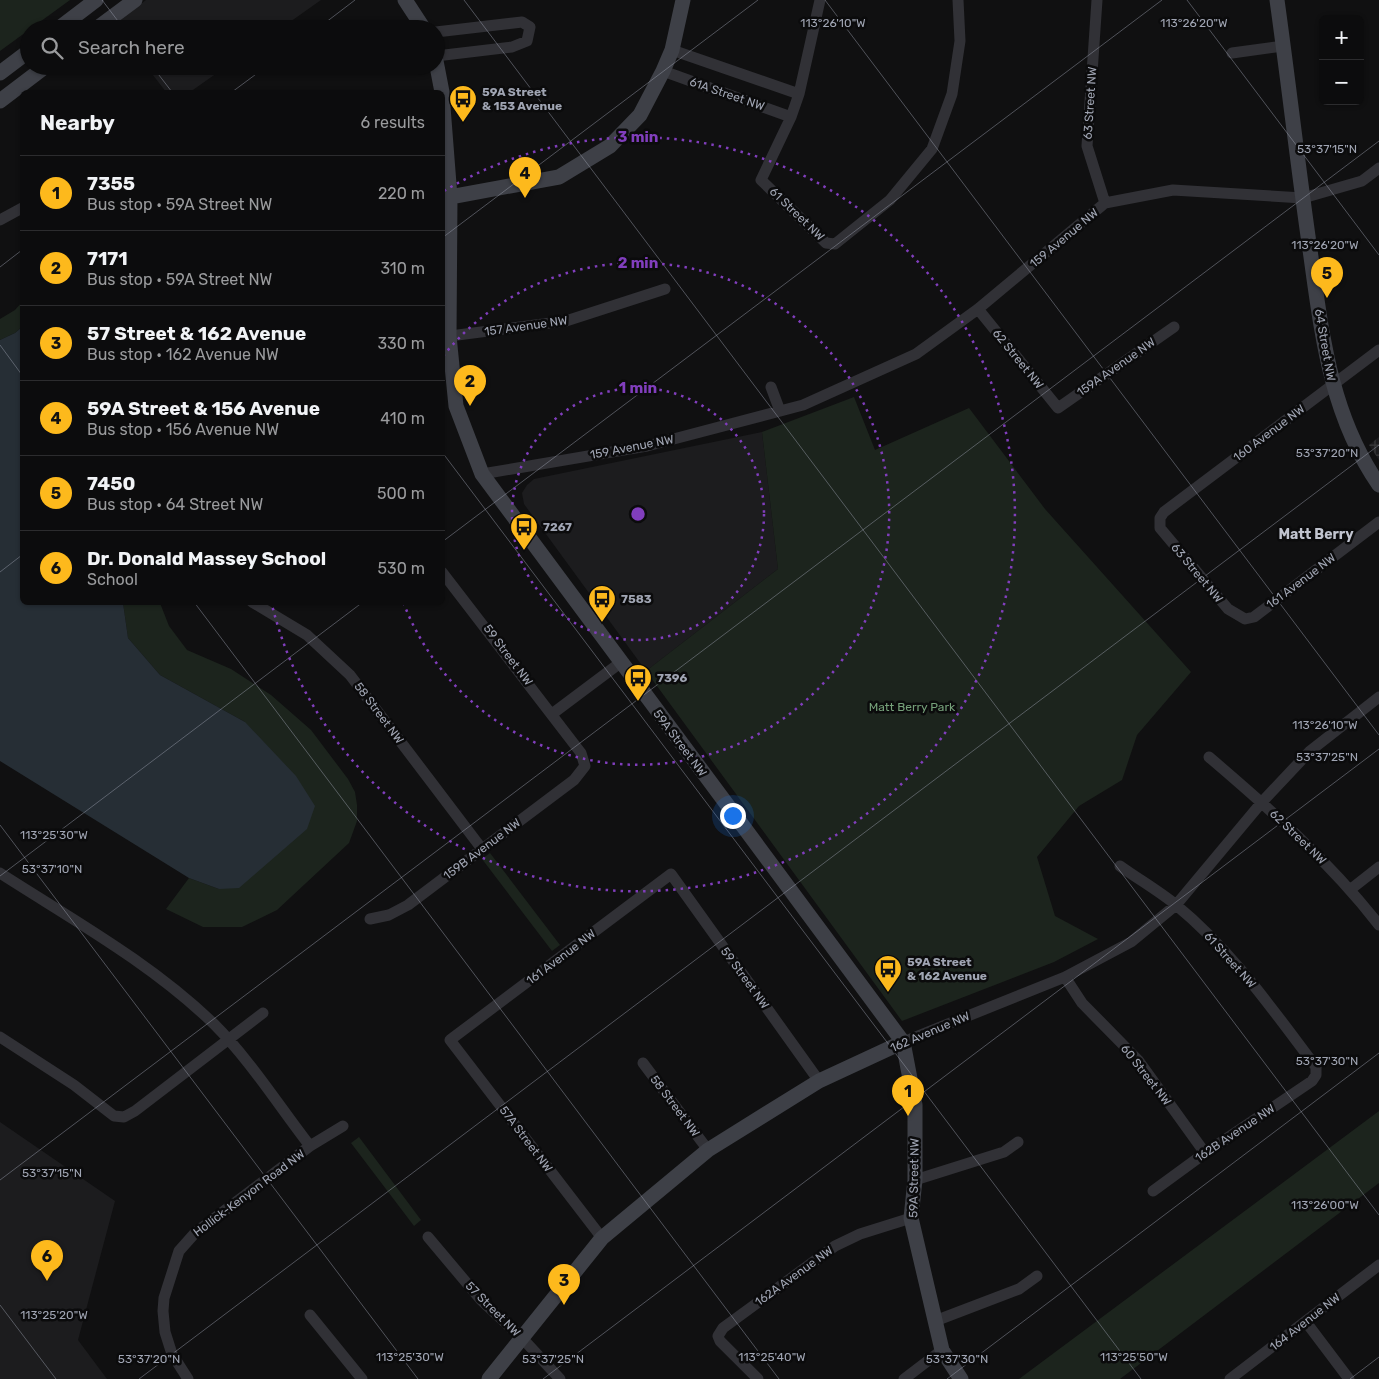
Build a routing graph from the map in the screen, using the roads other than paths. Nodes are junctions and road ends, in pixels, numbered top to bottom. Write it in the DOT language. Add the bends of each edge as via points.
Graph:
graph roads {
  1 [pos="96,0"];
  2 [pos="135,0"];
  3 [pos="405,0"];
  4 [pos="683,0"];
  5 [pos="820,0"];
  6 [pos="958,0"];
  7 [pos="1097,0"];
  8 [pos="1277,0"];
  9 [pos="70,20"];
  10 [pos="108,20"];
  11 [pos="418,20"];
  12 [pos="445,31"];
  13 [pos="1283,46"];
  14 [pos="672,50"];
  15 [pos="1232,53"];
  16 [pos="445,55"];
  17 [pos="20,58"];
  18 [pos="663,71"];
  19 [pos="0,73"];
  20 [pos="34,75"];
  21 [pos="439,75"];
  22 [pos="441,90"];
  23 [pos="799,94"];
  24 [pos="0,101"];
  25 [pos="791,117"];
  26 [pos="445,132"];
  27 [pos="1379,168"];
  28 [pos="450,197"];
  29 [pos="1303,198"];
  30 [pos="1105,203"];
  31 [pos="20,209"];
  32 [pos="0,220"];
  33 [pos="665,290"];
  34 [pos="978,309"];
  35 [pos="1174,327"];
  36 [pos="446,337"];
  37 [pos="1379,350"];
  38 [pos="1332,385"];
  39 [pos="771,387"];
  40 [pos="1058,408"];
  41 [pos="780,411"];
  42 [pos="482,474"];
  43 [pos="1379,484"];
  44 [pos="1160,518"];
  45 [pos="1379,522"];
  46 [pos="445,576"];
  47 [pos="257,605"];
  48 [pos="1245,619"];
  49 [pos="620,663"];
  50 [pos="1379,697"];
  51 [pos="552,714"];
  52 [pos="1209,757"];
  53 [pos="585,766"];
  54 [pos="1262,802"];
  55 [pos="482,849"];
  56 [pos="1120,866"];
  57 [pos="1379,867"];
  58 [pos="0,873"];
  59 [pos="671,874"];
  60 [pos="1351,889"];
  61 [pos="1176,904"];
  62 [pos="370,919"];
  63 [pos="1379,924"];
  64 [pos="1065,977"];
  65 [pos="263,1013"];
  66 [pos="0,1037"];
  67 [pos="228,1040"];
  68 [pos="450,1040"];
  69 [pos="903,1042"];
  70 [pos="643,1063"];
  71 [pos="1316,1075"];
  72 [pos="819,1081"];
  73 [pos="343,1126"];
  74 [pos="1018,1142"];
  75 [pos="310,1146"];
  76 [pos="708,1150"];
  77 [pos="1205,1153"];
  78 [pos="915,1180"];
  79 [pos="1152,1192"];
  80 [pos="911,1218"];
  81 [pos="428,1237"];
  82 [pos="602,1238"];
  83 [pos="1379,1265"];
  84 [pos="1037,1276"];
  85 [pos="310,1314"];
  86 [pos="935,1320"];
  87 [pos="1306,1322"];
  88 [pos="523,1339"];
  89 [pos="942,1350"];
  90 [pos="188,1379"];
  91 [pos="362,1379"];
  92 [pos="489,1379"];
  93 [pos="560,1379"];
  94 [pos="758,1379"];
  95 [pos="904,1379"];
  96 [pos="961,1379"];
  97 [pos="1230,1379"];
  98 [pos="1349,1379"];
  1 -- 9 [label="street"];
  2 -- 10 [label="street"];
  3 -- 11 [label="street"];
  4 -- 14 [label="street"];
  5 -- 23 [label="street"];
  6 -- 25 [label="street, 61 Street NW" via="960,41 952,94 932,149 890,200 834,244 826,243 761,180"];
  7 -- 30 [label="street, 63 Street NW" via="1087,146"];
  8 -- 13 [label="street, 64 Street NW"];
  12 -- 16 [label="street" via="522,22 530,27 527,41 512,48"];
  13 -- 15 [label="street"];
  13 -- 29 [label="street, 64 Street NW"];
  14 -- 18 [label="street"];
  14 -- 23 [label="street, 61A Street NW"];
  17 -- 19 [label="street"];
  18 -- 25 [label="street, 61A Street NW"];
  18 -- 28 [label="street" via="640,115 610,146 559,177"];
  20 -- 24 [label="street"];
  21 -- 22 [label="street, 59A Street NW"];
  23 -- 25 [label="street"];
  26 -- 28 [label="street, 59A Street NW"];
  27 -- 29 [label="street, 159 Avenue NW" via="1362,181"];
  28 -- 36 [label="street, 59A Street NW"];
  29 -- 30 [label="street, 159 Avenue NW" via="1173,190"];
  29 -- 38 [label="street, 64 Street NW"];
  30 -- 34 [label="street, 159 Avenue NW"];
  31 -- 32 [label="street"];
  33 -- 36 [label="street, 157 Avenue NW" via="566,321"];
  34 -- 40 [label="street, 62 Street NW"];
  34 -- 41 [label="street, 159 Avenue NW" via="916,354"];
  35 -- 40 [label="street, 159A Avenue NW"];
  36 -- 42 [label="street, 59A Street NW" via="456,406"];
  37 -- 38 [label="street, 160 Avenue NW"];
  38 -- 43 [label="street, 64 Street NW" via="1353,442"];
  38 -- 44 [label="street, 160 Avenue NW"];
  39 -- 41 [label="street"];
  41 -- 42 [label="street, 159 Avenue NW" via="647,446"];
  42 -- 49 [label="street, 59A Street NW"];
  44 -- 48 [label="street, 63 Street NW" via="1160,528 1165,535 1228,609"];
  45 -- 48 [label="street, 161 Avenue NW" via="1254,617"];
  46 -- 51 [label="street, 59 Street NW"];
  47 -- 55 [label="street, 58 Street NW" via="307,635 350,674"];
  49 -- 51 [label="street"];
  49 -- 69 [label="street, 59A Street NW"];
  50 -- 54 [label="street, 162 Avenue NW" via="1310,751"];
  51 -- 53 [label="street, 59 Street NW" via="581,753"];
  52 -- 54 [label="street, 62 Street NW"];
  53 -- 55 [label="street, 159B Avenue NW" via="574,780"];
  54 -- 60 [label="street, 62 Street NW"];
  54 -- 61 [label="street, 162 Avenue NW"];
  55 -- 62 [label="street, 159B Avenue NW" via="408,905 389,915"];
  56 -- 61 [label="street, 61 Street NW"];
  57 -- 60 [label="street"];
  58 -- 67 [label="street, Hollick-Kenyon Road NW" via="155,974 202,1013"];
  59 -- 68 [label="street, 161 Avenue NW"];
  59 -- 72 [label="street, 59 Street NW"];
  60 -- 63 [label="street, 62 Street NW"];
  61 -- 64 [label="street, 162 Avenue NW" via="1130,942"];
  61 -- 71 [label="street, 61 Street NW" via="1223,949 1268,1003 1316,1067"];
  64 -- 69 [label="street, 162 Avenue NW"];
  64 -- 77 [label="street, 60 Street NW" via="1082,1002 1138,1060"];
  65 -- 67 [label="street"];
  66 -- 67 [label="street" via="121,1117 135,1111"];
  67 -- 75 [label="street, Hollick-Kenyon Road NW"];
  68 -- 82 [label="street, 57A Street NW"];
  69 -- 72 [label="street, 162 Avenue NW"];
  69 -- 78 [label="street, 59A Street NW" via="915,1105"];
  70 -- 76 [label="street, 58 Street NW"];
  71 -- 77 [label="street, 162B Avenue NW" via="1312,1081"];
  72 -- 76 [label="street, 162 Avenue NW"];
  73 -- 75 [label="street, Hollick-Kenyon Road NW"];
  74 -- 78 [label="street" via="1004,1152"];
  75 -- 90 [label="street, Hollick-Kenyon Road NW" via="195,1233 179,1251 163,1311 172,1354"];
  76 -- 82 [label="street, 162 Avenue NW"];
  77 -- 79 [label="street, 162B Avenue NW"];
  78 -- 80 [label="street, 59A Street NW"];
  80 -- 86 [label="street, 59A Street NW"];
  80 -- 94 [label="street, 162A Avenue NW" via="860,1234 835,1246 723,1328 718,1336 720,1341"];
  81 -- 88 [label="street, 57 Street NW" via="481,1300"];
  82 -- 88 [label="street, 162 Avenue NW"];
  83 -- 87 [label="street, 164 Avenue NW"];
  84 -- 86 [label="street" via="1020,1289"];
  85 -- 91 [label="street"];
  86 -- 89 [label="street, 59A Street NW"];
  87 -- 97 [label="street, 164 Avenue NW"];
  87 -- 98 [label="street"];
  88 -- 92 [label="street, 162 Avenue NW"];
  88 -- 93 [label="street, 57 Street NW"];
  89 -- 95 [label="street"];
  89 -- 96 [label="street, 59A Street NW"];
}
